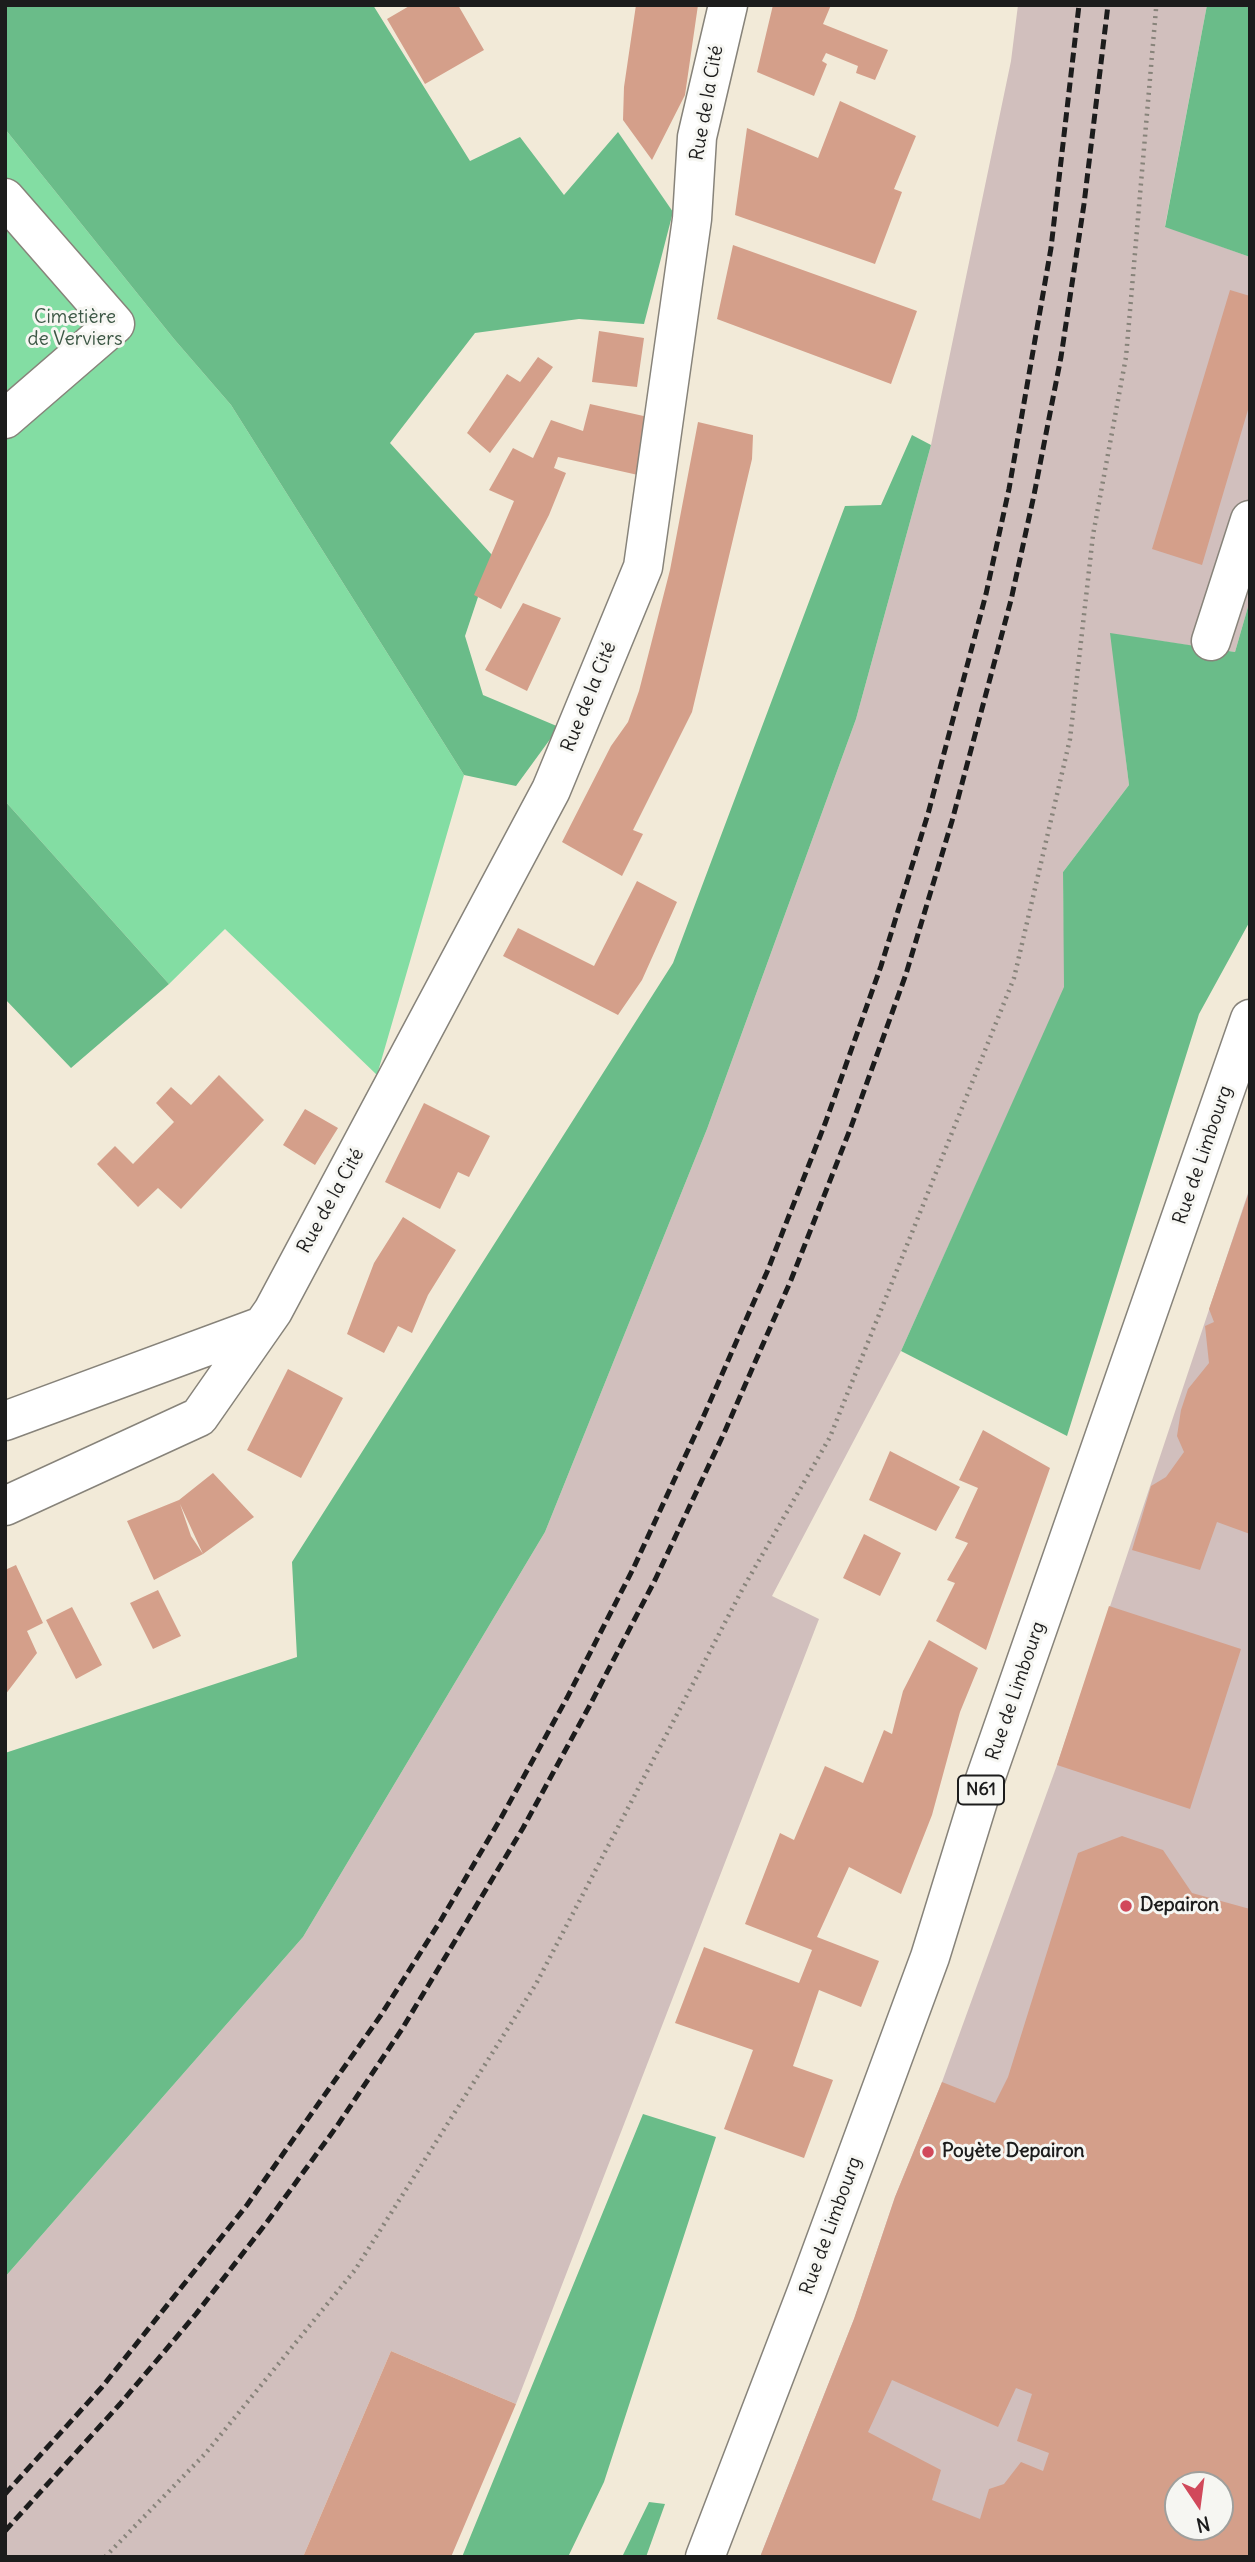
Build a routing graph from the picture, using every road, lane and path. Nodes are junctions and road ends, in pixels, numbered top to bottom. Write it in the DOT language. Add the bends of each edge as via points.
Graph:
graph roads {
  1 [pos="728,5"];
  2 [pos="1156,9"];
  3 [pos="5,198"];
  4 [pos="5,419"];
  5 [pos="1250,520"];
  6 [pos="1211,641"];
  7 [pos="1250,1020"];
  8 [pos="262,1326"];
  9 [pos="5,1421"];
  10 [pos="5,1506"];
  11 [pos="105,2557"];
  12 [pos="705,2557"];
  1 -- 8 [label="street, Rue de la Cité" via="697,138 692,219 643,567 551,790"];
  2 -- 11 [label="path" via="1126,357 1093,535 1070,739 1014,978 831,1437 742,1590 536,1984 355,2270 205,2454"];
  3 -- 4 [label="street" via="115,324"];
  5 -- 6 [label="street"];
  7 -- 12 [label="street, Rue de Limbourg / N61" via="982,1788 930,1957"];
  8 -- 9 [label="street"];
  8 -- 10 [label="street, Rue de la Cité" via="199,1417"];
}
